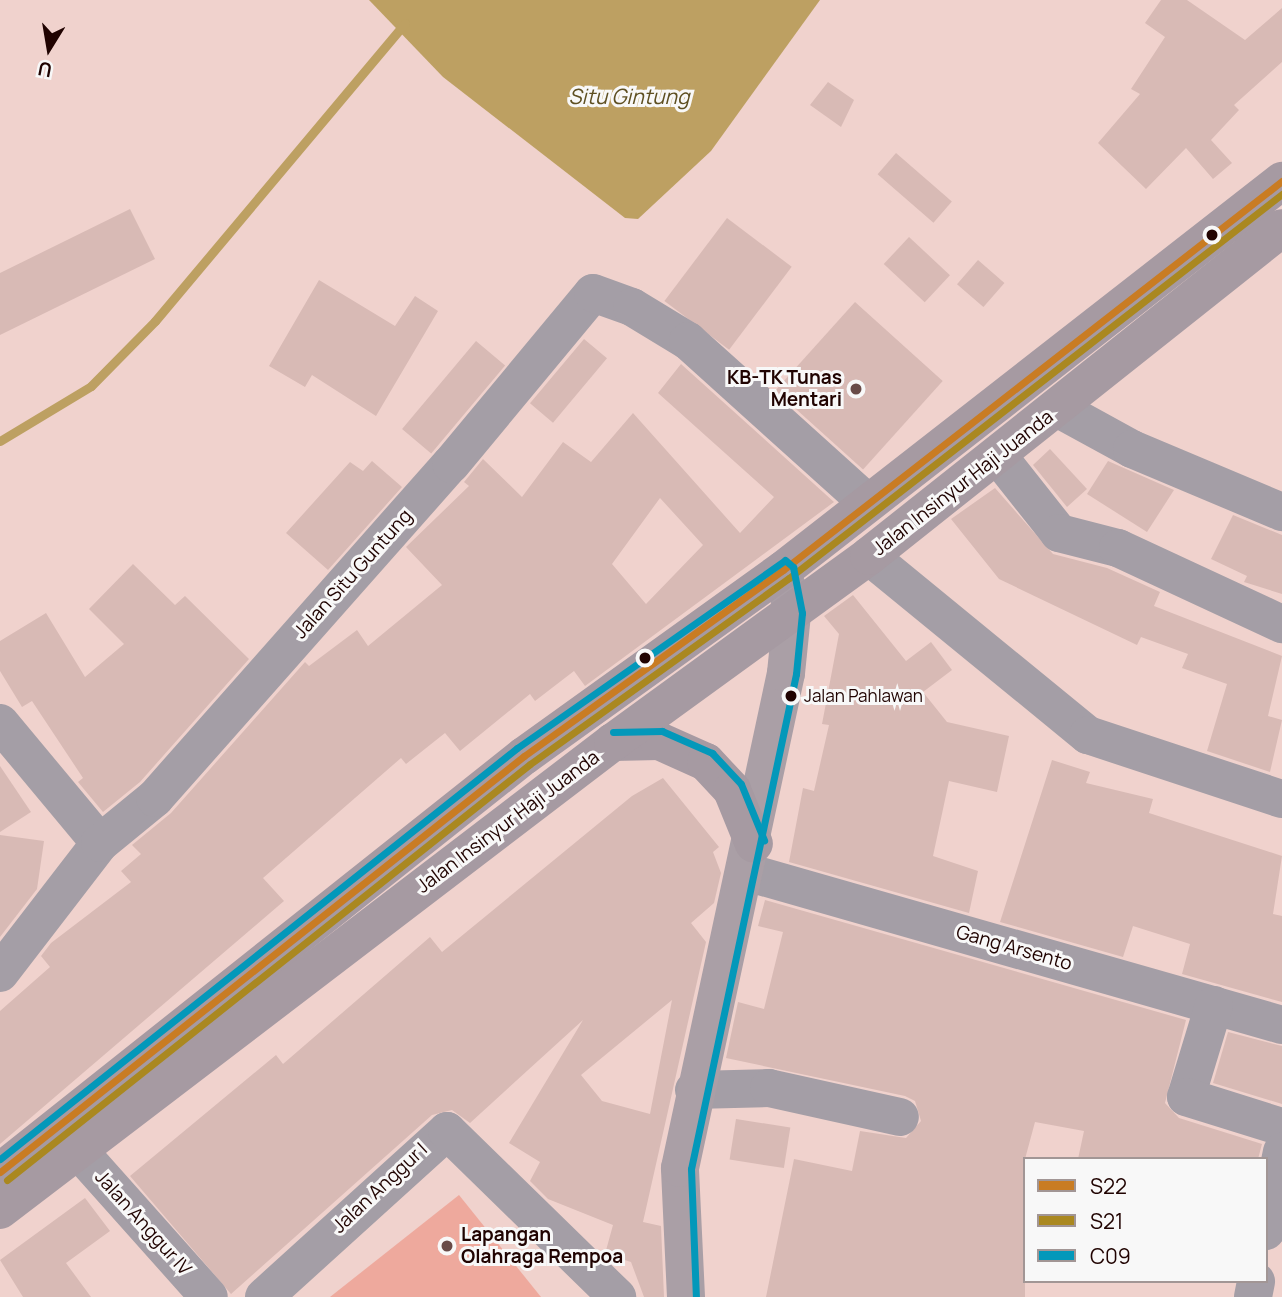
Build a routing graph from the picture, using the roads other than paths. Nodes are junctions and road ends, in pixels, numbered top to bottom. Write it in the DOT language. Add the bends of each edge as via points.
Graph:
graph roads {
  1 [pos="1282,181"];
  2 [pos="1282,228"];
  3 [pos="1059,409"];
  4 [pos="998,456"];
  5 [pos="867,502"];
  6 [pos="1282,513"];
  7 [pos="869,556"];
  8 [pos="783,570"];
  9 [pos="792,614"];
  10 [pos="1282,624"];
  11 [pos="0,723"];
  12 [pos="613,742"];
  13 [pos="1282,799"];
  14 [pos="100,843"];
  15 [pos="750,858"];
  16 [pos="0,973"];
  17 [pos="1214,1005"];
  18 [pos="1282,1025"];
  19 [pos="694,1090"];
  20 [pos="900,1117"];
  21 [pos="1282,1127"];
  22 [pos="77,1149"];
  23 [pos="1282,1153"];
  24 [pos="0,1172"];
  25 [pos="0,1210"];
  26 [pos="1268,1221"];
  27 [pos="209,1297"];
  28 [pos="264,1297"];
  29 [pos="617,1297"];
  30 [pos="685,1297"];
  1 -- 5 [label="highway, Jalan Insinyur Haji Juanda"];
  2 -- 3 [label="highway, Jalan Insinyur Haji Juanda"];
  3 -- 4 [label="highway, Jalan Insinyur Haji Juanda"];
  3 -- 6 [label="street" via="1132,449"];
  4 -- 7 [label="highway, Jalan Insinyur Haji Juanda"];
  4 -- 10 [label="street" via="1059,533 1118,548"];
  5 -- 8 [label="highway, Jalan Insinyur Haji Juanda"];
  5 -- 14 [label="street, Jalan Situ Guntung" via="688,341 632,307 593,293 451,464 155,798"];
  7 -- 9 [label="highway, Jalan Insinyur Haji Juanda"];
  7 -- 13 [label="street" via="1088,735"];
  8 -- 9 [label="main road"];
  8 -- 24 [label="highway, Jalan Insinyur Haji Juanda" via="524,756"];
  9 -- 12 [label="highway, Jalan Insinyur Haji Juanda"];
  9 -- 15 [label="main road"];
  11 -- 14 [label="street"];
  12 -- 15 [label="highway" via="659,741 706,762 732,790"];
  12 -- 22 [label="highway, Jalan Insinyur Haji Juanda"];
  14 -- 16 [label="street, Jalan Situ Guntung"];
  15 -- 17 [label="street, Gang Arsento"];
  15 -- 19 [label="main road"];
  17 -- 18 [label="street, Gang Arsento"];
  17 -- 21 [label="street" via="1186,1097"];
  19 -- 20 [label="street" via="769,1088"];
  19 -- 30 [label="main road" via="680,1168"];
  22 -- 25 [label="highway, Jalan Insinyur Haji Juanda"];
  22 -- 27 [label="street, Jalan Anggur IV"];
  23 -- 26 [label="street"];
  28 -- 29 [label="street, Jalan Anggur I" via="447,1131"];
}
